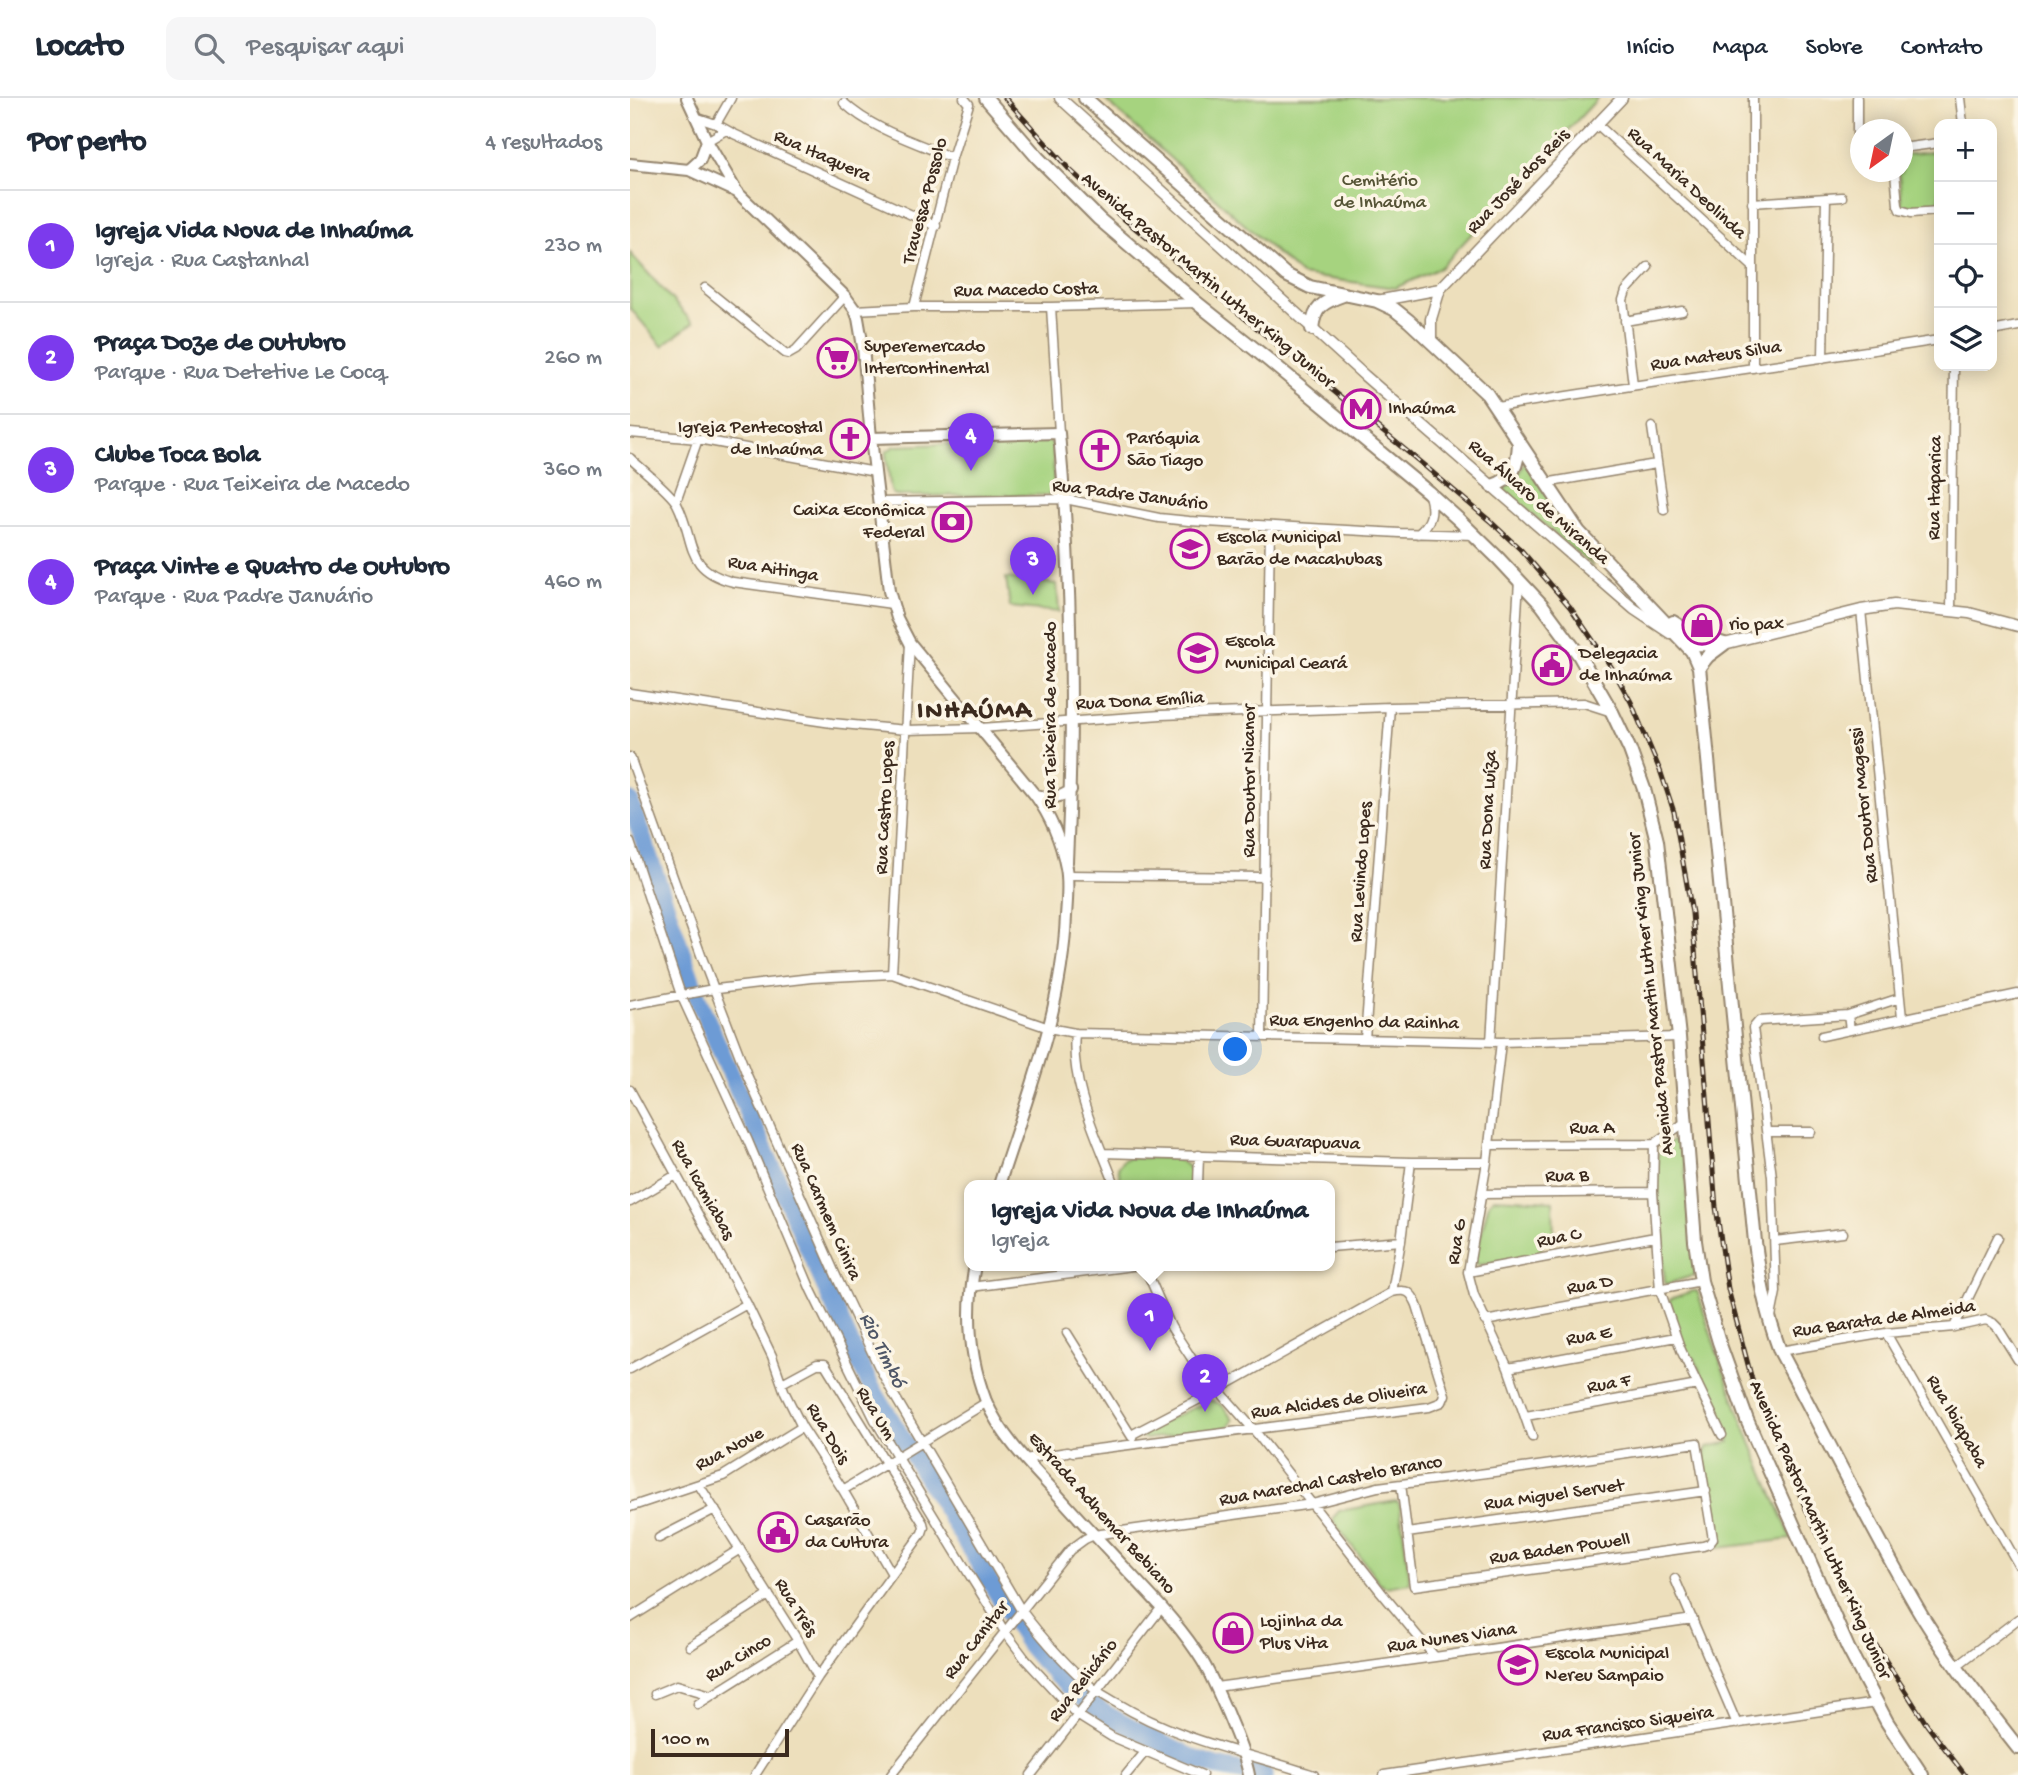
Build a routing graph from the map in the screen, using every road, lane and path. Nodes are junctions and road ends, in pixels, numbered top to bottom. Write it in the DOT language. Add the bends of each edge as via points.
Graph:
graph roads {
  1 [pos="687,98"];
  2 [pos="731,98"];
  3 [pos="986,98"];
  4 [pos="1060,98"];
  5 [pos="1086,98"];
  6 [pos="1622,98"];
  7 [pos="1753,98"];
  8 [pos="1857,98"];
  9 [pos="1961,98"];
  10 [pos="967,101"];
  11 [pos="844,103"];
  12 [pos="695,117"];
  13 [pos="1857,119"];
  14 [pos="1963,119"];
  15 [pos="716,124"];
  16 [pos="1598,125"];
  17 [pos="726,130"];
  18 [pos="707,141"];
  19 [pos="1934,144"];
  20 [pos="1913,147"];
  21 [pos="952,158"];
  22 [pos="630,164"];
  23 [pos="689,170"];
  24 [pos="1896,182"];
  25 [pos="737,192"];
  26 [pos="1842,197"];
  27 [pos="1826,198"];
  28 [pos="1752,203"];
  29 [pos="1934,212"];
  30 [pos="936,226"];
  31 [pos="1752,266"];
  32 [pos="1648,267"];
  33 [pos="705,288"];
  34 [pos="1440,289"];
  35 [pos="1347,294"];
  36 [pos="845,296"];
  37 [pos="1377,301"];
  38 [pos="1196,303"];
  39 [pos="914,307"];
  40 [pos="1051,307"];
  41 [pos="855,310"];
  42 [pos="1682,311"];
  43 [pos="1625,321"];
  44 [pos="2018,326"];
  45 [pos="1312,329"];
  46 [pos="1997,330"];
  47 [pos="1431,341"];
  48 [pos="1934,341"];
  49 [pos="1823,358"];
  50 [pos="1753,368"];
  51 [pos="1954,371"];
  52 [pos="1633,384"];
  53 [pos="1497,407"];
  54 [pos="1652,427"];
  55 [pos="630,433"];
  56 [pos="1059,433"];
  57 [pos="871,438"];
  58 [pos="698,439"];
  59 [pos="1519,443"];
  60 [pos="630,458"];
  61 [pos="1656,464"];
  62 [pos="875,472"];
  63 [pos="1545,483"];
  64 [pos="1492,486"];
  65 [pos="1428,492"];
  66 [pos="1065,499"];
  67 [pos="676,502"];
  68 [pos="879,502"];
  69 [pos="1664,510"];
  70 [pos="1270,526"];
  71 [pos="1418,534"];
  72 [pos="1475,535"];
  73 [pos="1519,579"];
  74 [pos="892,604"];
  75 [pos="1649,605"];
  76 [pos="1861,610"];
  77 [pos="1951,611"];
  78 [pos="2018,626"];
  79 [pos="910,643"];
  80 [pos="1686,644"];
  81 [pos="1724,644"];
  82 [pos="1699,667"];
  83 [pos="630,693"];
  84 [pos="1511,705"];
  85 [pos="1390,707"];
  86 [pos="1266,712"];
  87 [pos="1612,712"];
  88 [pos="1071,722"];
  89 [pos="981,728"];
  90 [pos="906,730"];
  91 [pos="630,757"];
  92 [pos="1071,790"];
  93 [pos="1035,794"];
  94 [pos="630,842"];
  95 [pos="635,855"];
  96 [pos="630,870"];
  97 [pos="1067,872"];
  98 [pos="1265,877"];
  99 [pos="892,974"];
  100 [pos="711,990"];
  101 [pos="630,994"];
  102 [pos="685,994"];
  103 [pos="2018,994"];
  104 [pos="1900,998"];
  105 [pos="641,1002"];
  106 [pos="630,1005"];
  107 [pos="1848,1015"];
  108 [pos="1902,1018"];
  109 [pos="1049,1028"];
  110 [pos="1850,1030"];
  111 [pos="1075,1033"];
  112 [pos="1822,1036"];
  113 [pos="1262,1037"];
  114 [pos="1679,1037"];
  115 [pos="1365,1039"];
  116 [pos="1496,1042"];
  117 [pos="630,1090"];
  118 [pos="1687,1121"];
  119 [pos="1767,1132"];
  120 [pos="1811,1132"];
  121 [pos="1654,1144"];
  122 [pos="1489,1145"];
  123 [pos="1103,1153"];
  124 [pos="1199,1155"];
  125 [pos="1411,1162"];
  126 [pos="1487,1162"];
  127 [pos="676,1175"];
  128 [pos="1001,1180"];
  129 [pos="1113,1180"];
  130 [pos="1198,1180"];
  131 [pos="1653,1192"];
  132 [pos="1482,1194"];
  133 [pos="630,1202"];
  134 [pos="1843,1233"];
  135 [pos="1655,1237"];
  136 [pos="1998,1237"];
  137 [pos="1402,1241"];
  138 [pos="1775,1241"];
  139 [pos="1335,1247"];
  140 [pos="974,1271"];
  141 [pos="1095,1271"];
  142 [pos="1145,1271"];
  143 [pos="1468,1272"];
  144 [pos="1701,1281"];
  145 [pos="971,1287"];
  146 [pos="1660,1290"];
  147 [pos="1392,1292"];
  148 [pos="747,1304"];
  149 [pos="1485,1321"];
  150 [pos="1770,1323"];
  151 [pos="1954,1327"];
  152 [pos="1067,1333"];
  153 [pos="1886,1333"];
  154 [pos="1676,1338"];
  155 [pos="1780,1351"];
  156 [pos="2018,1360"];
  157 [pos="1508,1368"];
  158 [pos="630,1369"];
  159 [pos="782,1383"];
  160 [pos="1698,1385"];
  161 [pos="1217,1390"];
  162 [pos="987,1402"];
  163 [pos="1526,1416"];
  164 [pos="802,1427"];
  165 [pos="1254,1430"];
  166 [pos="1130,1435"];
  167 [pos="1722,1435"];
  168 [pos="1532,1437"];
  169 [pos="919,1443"];
  170 [pos="1697,1443"];
  171 [pos="1137,1445"];
  172 [pos="899,1455"];
  173 [pos="1026,1459"];
  174 [pos="887,1463"];
  175 [pos="1401,1484"];
  176 [pos="699,1485"];
  177 [pos="843,1490"];
  178 [pos="1706,1491"];
  179 [pos="1312,1504"];
  180 [pos="630,1507"];
  181 [pos="715,1509"];
  182 [pos="1407,1533"];
  183 [pos="1094,1535"];
  184 [pos="659,1538"];
  185 [pos="740,1549"];
  186 [pos="2018,1563"];
  187 [pos="892,1574"];
  188 [pos="1675,1579"];
  189 [pos="769,1595"];
  190 [pos="1162,1607"];
  191 [pos="1020,1612"];
  192 [pos="630,1618"];
  193 [pos="1693,1619"];
  194 [pos="2018,1619"];
  195 [pos="1007,1629"];
  196 [pos="798,1641"];
  197 [pos="690,1647"];
  198 [pos="1435,1657"];
  199 [pos="1955,1667"];
  200 [pos="818,1677"];
  201 [pos="1216,1687"];
  202 [pos="1094,1693"];
  203 [pos="655,1694"];
  204 [pos="711,1695"];
  205 [pos="1876,1703"];
  206 [pos="698,1704"];
  207 [pos="1079,1712"];
  208 [pos="1737,1724"];
  209 [pos="2018,1748"];
  210 [pos="1145,1752"];
  211 [pos="1245,1757"];
  212 [pos="1181,1772"];
  213 [pos="755,1775"];
  214 [pos="891,1775"];
  215 [pos="1031,1775"];
  216 [pos="1126,1775"];
  217 [pos="1202,1775"];
  218 [pos="1249,1775"];
  219 [pos="1314,1775"];
  220 [pos="1384,1775"];
  221 [pos="1923,1775"];
  1 -- 12 [label="main road"];
  2 -- 15 [label="street"];
  3 -- 38 [label="main road, Avenida Pastor Martin Luther King Junior" via="1061,183"];
  4 -- 45 [label="street, Rua Álvaro de Miranda"];
  5 -- 35 [label="main road, Avenida Pastor Martin Luther King Junior" via="1286,275 1310,287"];
  6 -- 16 [label="street, Rua José dos Reis"];
  7 -- 28 [label="street"];
  8 -- 13 [label="street"];
  9 -- 14 [label="street"];
  10 -- 21 [label="street, Travessa Possolo"];
  11 -- 21 [label="street" via="877,126"];
  12 -- 15 [label="street, Rua Itaquera"];
  12 -- 18 [label="main road"];
  15 -- 17 [label="street, Rua Itaquera"];
  16 -- 31 [label="street, Rua Maria Deolinda"];
  16 -- 34 [label="street, Rua José dos Reis"];
  17 -- 18 [label="street"];
  17 -- 30 [label="street, Rua Itaquera"];
  18 -- 23 [label="main road" via="700,160"];
  18 -- 25 [label="main road"];
  19 -- 20 [label="street"];
  21 -- 30 [label="street, Travessa Possolo"];
  22 -- 23 [label="main road"];
  23 -- 25 [label="main road"];
  24 -- 29 [label="street" via="1900,209 1911,214"];
  25 -- 36 [label="main road"];
  26 -- 27 [label="street"];
  27 -- 28 [label="street"];
  27 -- 49 [label="street"];
  28 -- 31 [label="street"];
  30 -- 39 [label="street, Travessa Possolo"];
  31 -- 50 [label="street"];
  32 -- 43 [label="street" via="1623,296"];
  33 -- 36 [label="street" via="789,354"];
  34 -- 37 [label="street"];
  34 -- 47 [label="street, Rua José dos Reis" via="1431,319"];
  35 -- 37 [label="main road, Avenida Pastor Martin Luther King Junior"];
  35 -- 45 [label="main road" via="1321,305"];
  36 -- 41 [label="main road"];
  37 -- 47 [label="main road, Avenida Pastor Martin Luther King Junior"];
  38 -- 40 [label="street, Rua Macedo Costa"];
  38 -- 65 [label="main road, Avenida Pastor Martin Luther King Junior"];
  39 -- 40 [label="street, Rua Macedo Costa"];
  39 -- 41 [label="street, Rua Macedo Costa"];
  40 -- 56 [label="street, Rua Teixeira de Macedo"];
  41 -- 57 [label="main road"];
  42 -- 43 [label="street"];
  43 -- 52 [label="street"];
  44 -- 46 [label="street"];
  45 -- 64 [label="street, Rua Álvaro de Miranda"];
  47 -- 53 [label="main road, Avenida Pastor Martin Luther King Junior"];
  48 -- 49 [label="street, Rua Mateus Silva"];
  49 -- 50 [label="street, Rua Mateus Silva"];
  50 -- 52 [label="street, Rua Mateus Silva"];
  51 -- 77 [label="street, Rua Itaparica"];
  52 -- 53 [label="street, Rua Mateus Silva"];
  53 -- 59 [label="main road, Avenida Pastor Martin Luther King Junior"];
  54 -- 61 [label="street"];
  55 -- 58 [label="street"];
  56 -- 57 [label="main road"];
  56 -- 66 [label="main road, Rua Teixeira de Macedo"];
  57 -- 62 [label="main road"];
  58 -- 62 [label="street"];
  58 -- 67 [label="street"];
  59 -- 63 [label="main road, Avenida Pastor Martin Luther King Junior"];
  59 -- 64 [label="main road" via="1515,469 1502,483"];
  60 -- 67 [label="street, Rua Aitinga"];
  61 -- 63 [label="street"];
  61 -- 69 [label="street"];
  62 -- 68 [label="main road"];
  63 -- 75 [label="main road, Avenida Pastor Martin Luther King Junior" via="1579,532"];
  64 -- 80 [label="street, Rua Álvaro de Miranda" via="1634,609"];
  65 -- 71 [label="street" via="1432,516"];
  65 -- 72 [label="main road, Avenida Pastor Martin Luther King Junior"];
  66 -- 68 [label="street, Rua Padre Januário"];
  66 -- 70 [label="street, Rua Padre Januário" via="1159,518"];
  66 -- 88 [label="main road, Rua Teixeira de Macedo"];
  67 -- 74 [label="street, Rua Aitinga" via="698,562 720,579"];
  68 -- 74 [label="main road"];
  70 -- 71 [label="street, Rua Padre Januário"];
  70 -- 86 [label="street, Rua Doutor Nicanor"];
  71 -- 72 [label="street, Rua Padre Januário"];
  72 -- 73 [label="main road, Avenida Pastor Martin Luther King Junior"];
  73 -- 84 [label="street, Rua Dona Luíza"];
  73 -- 87 [label="main road, Avenida Pastor Martin Luther King Junior" via="1579,654"];
  74 -- 79 [label="main road"];
  75 -- 80 [label="main road, Avenida Pastor Martin Luther King Junior"];
  75 -- 81 [label="main road" via="1692,634"];
  76 -- 77 [label="street" via="1894,605"];
  76 -- 81 [label="street"];
  76 -- 104 [label="street, Rua Doutor Magessi"];
  77 -- 78 [label="street"];
  79 -- 89 [label="main road"];
  79 -- 90 [label="street, Rua Castro Lopes"];
  80 -- 81 [label="street"];
  80 -- 82 [label="main road, Avenida Pastor Martin Luther King Junior"];
  81 -- 82 [label="main road"];
  82 -- 150 [label="main road, Avenida Pastor Martin Luther King Junior" via="1755,1242"];
  83 -- 90 [label="street, Rua Dona Emília"];
  84 -- 85 [label="street, Rua Dona Emília"];
  84 -- 87 [label="street, Rua Dona Emília" via="1584,703"];
  84 -- 116 [label="street, Rua Dona Luíza"];
  85 -- 86 [label="street, Rua Dona Emília"];
  85 -- 115 [label="street, Rua Levindo Lopes"];
  86 -- 88 [label="street, Rua Dona Emília"];
  86 -- 98 [label="street, Rua Doutor Nicanor"];
  87 -- 114 [label="main road, Avenida Pastor Martin Luther King Junior" via="1644,789 1657,841"];
  88 -- 89 [label="street, Rua Dona Emília"];
  88 -- 92 [label="main road, Rua Teixeira de Macedo"];
  89 -- 90 [label="street, Rua Dona Emília"];
  89 -- 93 [label="main road"];
  90 -- 99 [label="street, Rua Castro Lopes"];
  91 -- 100 [label="street, Rua Carmem Cinira"];
  92 -- 93 [label="main road" via="1055,797"];
  92 -- 97 [label="main road, Rua Teixeira de Macedo"];
  93 -- 97 [label="main road" via="1055,829"];
  94 -- 95 [label="street"];
  95 -- 96 [label="street"];
  95 -- 102 [label="street"];
  97 -- 98 [label="street"];
  97 -- 109 [label="main road" via="1063,961"];
  98 -- 113 [label="street, Rua Doutor Nicanor"];
  99 -- 100 [label="street"];
  99 -- 109 [label="street"];
  100 -- 102 [label="street"];
  100 -- 169 [label="street, Rua Carmem Cinira" via="837,1278"];
  101 -- 105 [label="street"];
  102 -- 105 [label="street"];
  102 -- 172 [label="street" via="811,1290 874,1420"];
  103 -- 108 [label="street"];
  104 -- 107 [label="street"];
  104 -- 108 [label="street, Rua Doutor Magessi"];
  105 -- 106 [label="street"];
  107 -- 110 [label="street"];
  107 -- 119 [label="street, Avenida Pastor Martin Luther King Junior" via="1754,1025"];
  108 -- 110 [label="street"];
  109 -- 111 [label="street, Rua Engenho da Rainha"];
  109 -- 128 [label="main road"];
  110 -- 112 [label="street"];
  111 -- 113 [label="street, Rua Engenho da Rainha"];
  111 -- 123 [label="street" via="1073,1052 1082,1092"];
  113 -- 115 [label="street, Rua Engenho da Rainha"];
  114 -- 116 [label="street, Rua Engenho da Rainha"];
  114 -- 118 [label="main road, Avenida Pastor Martin Luther King Junior"];
  115 -- 116 [label="street, Rua Engenho da Rainha"];
  116 -- 122 [label="street, Rua G"];
  117 -- 127 [label="street, Rua Icamiabas"];
  118 -- 121 [label="street"];
  118 -- 144 [label="main road, Avenida Pastor Martin Luther King Junior"];
  119 -- 120 [label="street"];
  119 -- 138 [label="street, Avenida Pastor Martin Luther King Junior"];
  121 -- 122 [label="street, Rua A"];
  121 -- 131 [label="street"];
  122 -- 126 [label="street, Rua G"];
  123 -- 124 [label="street, Rua Guarapuava"];
  123 -- 129 [label="street"];
  124 -- 125 [label="street, Rua Guarapuava"];
  124 -- 130 [label="street"];
  125 -- 126 [label="street, Rua Guarapuava"];
  125 -- 137 [label="street"];
  126 -- 132 [label="street, Rua G"];
  127 -- 133 [label="street"];
  127 -- 148 [label="street, Rua Icamiabas"];
  131 -- 132 [label="street, Rua B"];
  131 -- 135 [label="street"];
  132 -- 143 [label="street, Rua G"];
  134 -- 138 [label="street"];
  135 -- 143 [label="street, Rua C"];
  135 -- 146 [label="street"];
  136 -- 151 [label="street"];
  137 -- 139 [label="street"];
  137 -- 147 [label="street"];
  138 -- 150 [label="street, Avenida Pastor Martin Luther King Junior" via="1776,1292"];
  140 -- 145 [label="main road, Estrada Adhemar Bebiano"];
  141 -- 145 [label="street"];
  142 -- 161 [label="street" via="1171,1327"];
  143 -- 149 [label="street, Rua G"];
  144 -- 146 [label="street, Rua D"];
  144 -- 205 [label="main road, Avenida Pastor Martin Luther King Junior" via="1747,1420"];
  145 -- 162 [label="main road, Estrada Adhemar Bebiano" via="971,1344"];
  146 -- 149 [label="street, Rua D"];
  146 -- 154 [label="street"];
  147 -- 161 [label="street"];
  147 -- 165 [label="street, Rua Alcides de Oliveira" via="1412,1294 1444,1388 1442,1402"];
  148 -- 158 [label="street"];
  148 -- 159 [label="street, Rua Dois"];
  149 -- 157 [label="street, Rua G"];
  150 -- 155 [label="main road, Avenida Pastor Martin Luther King Junior"];
  151 -- 153 [label="street, Rua Barata de Almeida"];
  151 -- 156 [label="street, Rua Barata de Almeida" via="1986,1320 1993,1323"];
  152 -- 166 [label="street"];
  153 -- 155 [label="street, Rua Barata de Almeida"];
  153 -- 186 [label="street, Rua Ibiapaba"];
  154 -- 157 [label="street, Rua E"];
  154 -- 160 [label="street"];
  155 -- 199 [label="main road, Avenida Pastor Martin Luther King Junior" via="1898,1574"];
  157 -- 163 [label="street, Rua G"];
  159 -- 164 [label="street, Rua Dois"];
  159 -- 174 [label="street, Rua Um" via="825,1364"];
  160 -- 163 [label="street, Rua F"];
  160 -- 167 [label="street"];
  161 -- 165 [label="street"];
  161 -- 166 [label="street"];
  162 -- 169 [label="street"];
  162 -- 173 [label="main road, Estrada Adhemar Bebiano"];
  163 -- 168 [label="street, Rua G"];
  164 -- 176 [label="street, Rua Nove" via="723,1476"];
  164 -- 177 [label="street, Rua Dois"];
  165 -- 171 [label="street, Rua Alcides de Oliveira"];
  165 -- 179 [label="street"];
  166 -- 171 [label="street"];
  169 -- 172 [label="street"];
  169 -- 191 [label="street, Rua Carmem Cinira"];
  170 -- 175 [label="street, Rua Marechal Castelo Branco"];
  170 -- 178 [label="street, Rua Baden Powell"];
  171 -- 173 [label="street, Rua Alcides de Oliveira"];
  172 -- 174 [label="street"];
  172 -- 195 [label="street"];
  173 -- 183 [label="main road, Estrada Adhemar Bebiano"];
  174 -- 177 [label="street"];
  174 -- 187 [label="street, Rua Um" via="924,1527"];
  175 -- 179 [label="street, Rua Marechal Castelo Branco"];
  175 -- 182 [label="street, Rua Baden Powell"];
  176 -- 180 [label="street, Rua Nove"];
  176 -- 181 [label="street, Rua Três"];
  177 -- 187 [label="street, Rua Dois"];
  178 -- 182 [label="street, Rua Miguel Servet"];
  178 -- 182 [label="street, Rua Baden Powell" via="1712,1542 1662,1552 1414,1586"];
  179 -- 183 [label="street, Rua Marechal Castelo Branco"];
  179 -- 198 [label="street"];
  181 -- 184 [label="street"];
  181 -- 185 [label="street, Rua Três"];
  183 -- 190 [label="main road, Estrada Adhemar Bebiano"];
  183 -- 191 [label="street, Rua Canitar" via="1070,1550"];
  185 -- 189 [label="street, Rua Três"];
  185 -- 192 [label="street"];
  187 -- 200 [label="street"];
  188 -- 193 [label="street"];
  189 -- 196 [label="street, Rua Três"];
  189 -- 197 [label="street"];
  190 -- 201 [label="main road, Estrada Adhemar Bebiano"];
  190 -- 202 [label="street, Rua Relicário"];
  191 -- 195 [label="street, Rua Canitar"];
  191 -- 202 [label="street, Rua Carmem Cinira"];
  193 -- 198 [label="street, Rua Nunes Viana"];
  193 -- 208 [label="street"];
  194 -- 199 [label="street"];
  195 -- 207 [label="street" via="1026,1660"];
  195 -- 214 [label="street, Rua Canitar"];
  196 -- 200 [label="street, Rua Três"];
  196 -- 204 [label="street, Rua Cinco"];
  198 -- 201 [label="street, Rua Nunes Viana"];
  199 -- 209 [label="main road, Avenida Pastor Martin Luther King Junior"];
  200 -- 213 [label="street"];
  201 -- 211 [label="main road, Estrada Adhemar Bebiano"];
  202 -- 207 [label="street, Rua Relicário"];
  202 -- 211 [label="street, Rua Carmem Cinira" via="1157,1724"];
  203 -- 204 [label="street" via="677,1685"];
  204 -- 206 [label="street, Rua Cinco"];
  205 -- 208 [label="street, Rua Francisco Siqueira"];
  205 -- 221 [label="main road, Avenida Pastor Martin Luther King Junior"];
  207 -- 210 [label="street" via="1112,1737"];
  207 -- 215 [label="street, Rua Relicário"];
  208 -- 220 [label="street, Rua Francisco Siqueira"];
  210 -- 212 [label="street"];
  210 -- 216 [label="street"];
  211 -- 218 [label="main road, Estrada Adhemar Bebiano"];
  211 -- 219 [label="street, Rua Carmem Cinira"];
  212 -- 217 [label="street"];
}
